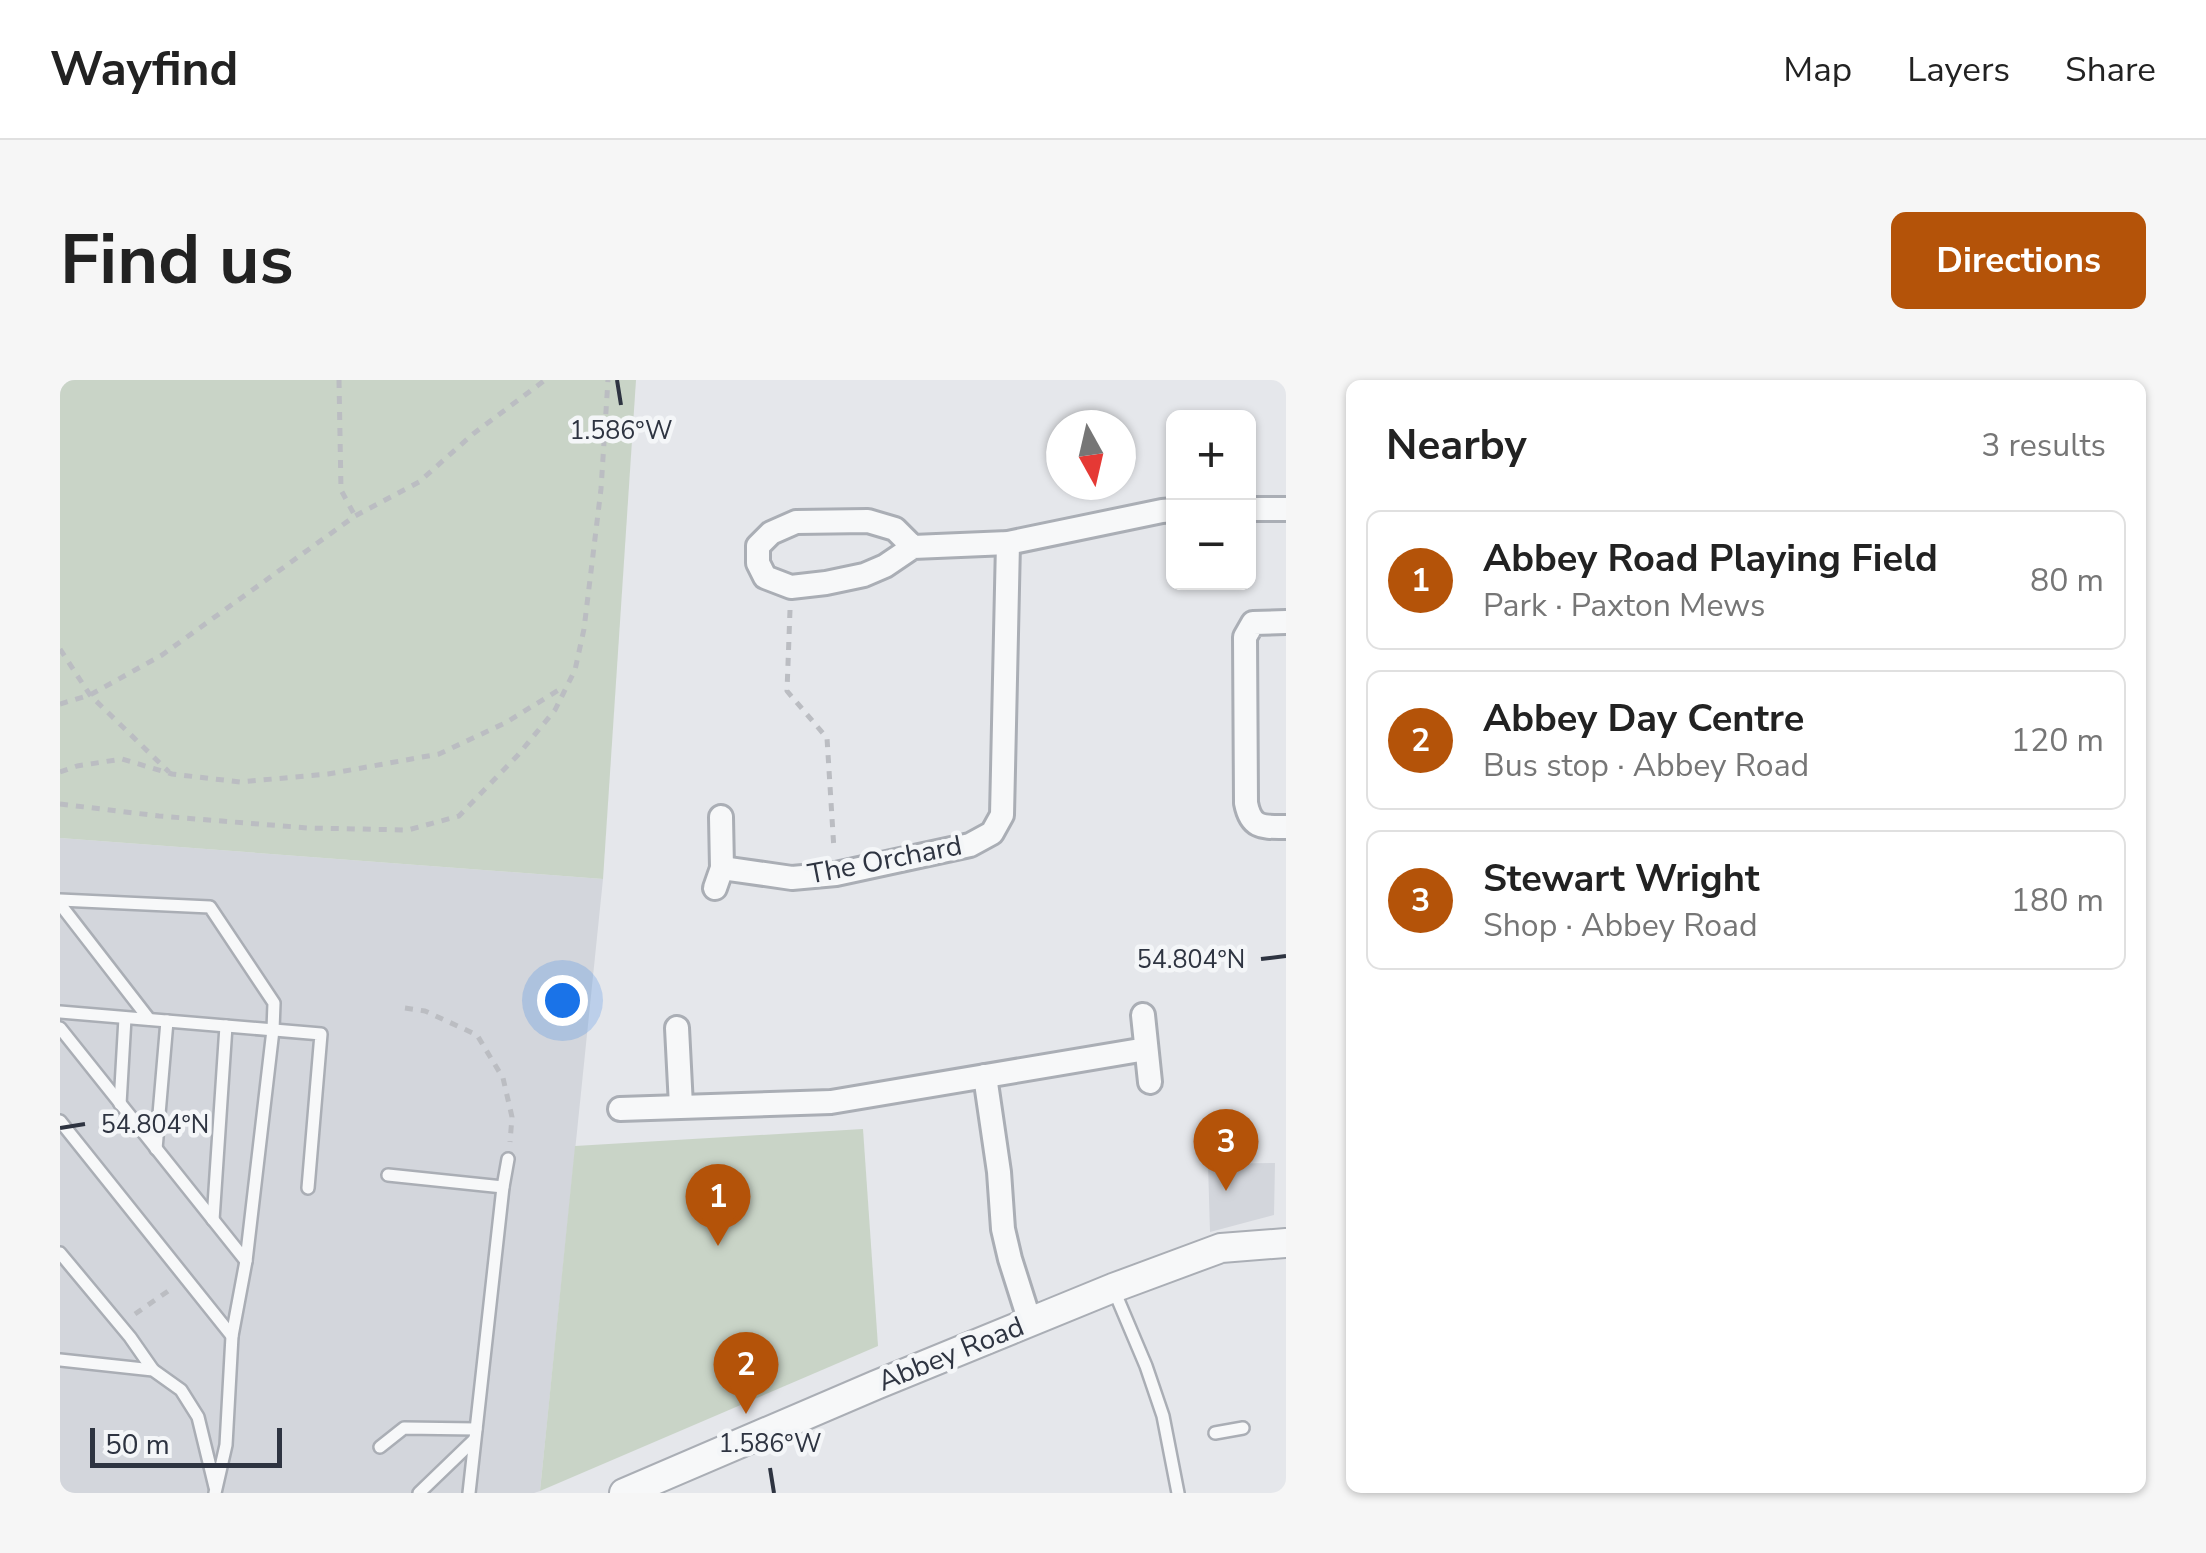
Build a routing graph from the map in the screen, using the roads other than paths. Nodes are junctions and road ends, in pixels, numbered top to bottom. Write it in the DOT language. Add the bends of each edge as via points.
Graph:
graph roads {
  1 [pos="1286,508"];
  2 [pos="1256,509"];
  3 [pos="1166,510"];
  4 [pos="1008,542"];
  5 [pos="912,547"];
  6 [pos="1286,622"];
  7 [pos="721,817"];
  8 [pos="1286,827"];
  9 [pos="60,902"];
  10 [pos="60,1012"];
  11 [pos="1143,1015"];
  12 [pos="125,1018"];
  13 [pos="149,1020"];
  14 [pos="167,1021"];
  15 [pos="226,1026"];
  16 [pos="60,1028"];
  17 [pos="677,1028"];
  18 [pos="273,1030"];
  19 [pos="1146,1049"];
  20 [pos="985,1076"];
  21 [pos="1150,1082"];
  22 [pos="120,1104"];
  23 [pos="681,1106"];
  24 [pos="620,1109"];
  25 [pos="60,1121"];
  26 [pos="156,1149"];
  27 [pos="508,1158"];
  28 [pos="388,1174"];
  29 [pos="503,1186"];
  30 [pos="308,1188"];
  31 [pos="213,1220"];
  32 [pos="1286,1243"];
  33 [pos="60,1253"];
  34 [pos="246,1261"];
  35 [pos="1113,1288"];
  36 [pos="1030,1322"];
  37 [pos="232,1336"];
  38 [pos="62,1358"];
  39 [pos="153,1370"];
  40 [pos="1243,1428"];
  41 [pos="1214,1433"];
  42 [pos="475,1434"];
  43 [pos="380,1447"];
  44 [pos="215,1492"];
  45 [pos="419,1493"];
  46 [pos="469,1493"];
  47 [pos="624,1493"];
  48 [pos="1178,1493"];
  1 -- 2 [label="street"];
  3 -- 4 [label="street"];
  4 -- 5 [label="street"];
  4 -- 7 [label="street, The Orchard" via="1002,814 992,833 970,845 836,874 719,878"];
  5 -- 5 [label="street" via="864,575 791,587 765,577 758,563 758,546 796,522 868,521 895,528"];
  6 -- 8 [label="street" via="1254,624 1245,637 1249,817 1261,827"];
  9 -- 13 [label="lane"];
  9 -- 18 [label="lane" via="210,907 274,1003"];
  10 -- 12 [label="lane"];
  11 -- 19 [label="street"];
  12 -- 13 [label="lane"];
  12 -- 22 [label="lane"];
  13 -- 14 [label="lane"];
  14 -- 15 [label="lane"];
  14 -- 26 [label="lane"];
  15 -- 18 [label="lane"];
  15 -- 31 [label="lane"];
  16 -- 22 [label="lane"];
  17 -- 23 [label="street"];
  18 -- 30 [label="lane" via="321,1034"];
  18 -- 34 [label="lane"];
  19 -- 20 [label="street"];
  19 -- 21 [label="street"];
  20 -- 23 [label="street" via="831,1102"];
  20 -- 36 [label="street" via="1003,1229"];
  22 -- 26 [label="lane"];
  23 -- 24 [label="street"];
  25 -- 37 [label="lane"];
  26 -- 31 [label="lane"];
  27 -- 29 [label="lane"];
  28 -- 29 [label="lane"];
  29 -- 42 [label="lane"];
  31 -- 34 [label="lane"];
  32 -- 35 [label="street, Abbey Road" via="1221,1248"];
  33 -- 39 [label="lane"];
  34 -- 37 [label="lane"];
  35 -- 36 [label="street, Abbey Road"];
  35 -- 48 [label="lane" via="1162,1416"];
  36 -- 47 [label="street, Abbey Road"];
  37 -- 44 [label="lane" via="226,1445"];
  38 -- 39 [label="lane"];
  39 -- 44 [label="lane" via="181,1390 198,1417"];
  40 -- 41 [label="lane"];
  42 -- 43 [label="lane" via="404,1428"];
  42 -- 45 [label="lane"];
  42 -- 46 [label="lane"];
}
